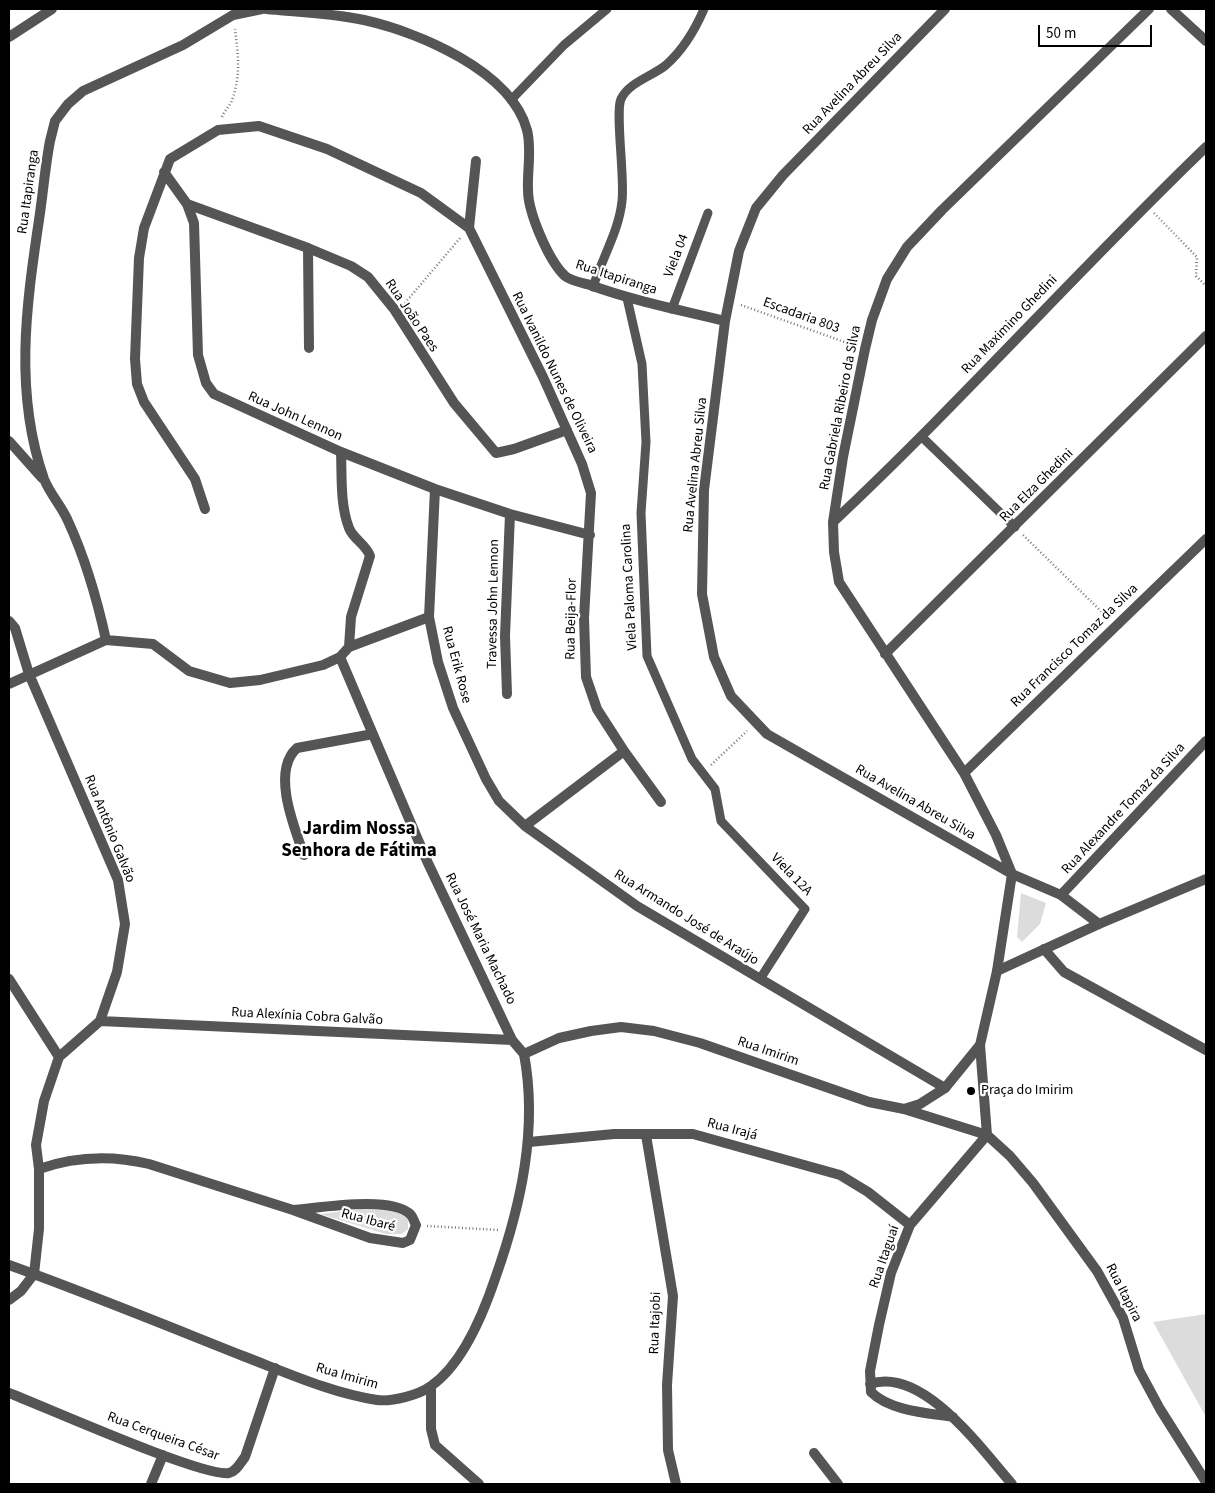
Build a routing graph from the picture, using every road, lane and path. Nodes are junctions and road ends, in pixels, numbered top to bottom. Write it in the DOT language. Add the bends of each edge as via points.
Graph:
graph roads {
  1 [pos="52,9"];
  2 [pos="262,9"];
  3 [pos="266,9"];
  4 [pos="606,9"];
  5 [pos="704,9"];
  6 [pos="945,9"];
  7 [pos="1149,9"];
  8 [pos="1171,9"];
  9 [pos="232,12"];
  10 [pos="9,37"];
  11 [pos="1206,41"];
  12 [pos="511,100"];
  13 [pos="218,130"];
  14 [pos="1206,147"];
  15 [pos="476,161"];
  16 [pos="164,172"];
  17 [pos="187,204"];
  18 [pos="1146,204"];
  19 [pos="708,213"];
  20 [pos="469,228"];
  21 [pos="308,248"];
  22 [pos="593,286"];
  23 [pos="1206,286"];
  24 [pos="627,298"];
  25 [pos="730,301"];
  26 [pos="672,309"];
  27 [pos="397,314"];
  28 [pos="725,321"];
  29 [pos="1206,336"];
  30 [pos="309,348"];
  31 [pos="865,349"];
  32 [pos="567,430"];
  33 [pos="922,437"];
  34 [pos="9,441"];
  35 [pos="341,452"];
  36 [pos="45,481"];
  37 [pos="435,489"];
  38 [pos="205,509"];
  39 [pos="510,514"];
  40 [pos="834,522"];
  41 [pos="1015,527"];
  42 [pos="590,535"];
  43 [pos="1206,539"];
  44 [pos="429,617"];
  45 [pos="9,621"];
  46 [pos="1117,625"];
  47 [pos="106,640"];
  48 [pos="349,647"];
  49 [pos="885,654"];
  50 [pos="340,658"];
  51 [pos="29,674"];
  52 [pos="9,684"];
  53 [pos="507,694"];
  54 [pos="755,723"];
  55 [pos="373,734"];
  56 [pos="1206,742"];
  57 [pos="624,751"];
  58 [pos="703,773"];
  59 [pos="964,773"];
  60 [pos="661,802"];
  61 [pos="721,821"];
  62 [pos="525,826"];
  63 [pos="304,854"];
  64 [pos="1012,874"];
  65 [pos="1206,879"];
  66 [pos="1061,895"];
  67 [pos="1099,924"];
  68 [pos="1044,949"];
  69 [pos="997,971"];
  70 [pos="9,979"];
  71 [pos="760,979"];
  72 [pos="100,1021"];
  73 [pos="512,1040"];
  74 [pos="980,1045"];
  75 [pos="1206,1050"];
  76 [pos="524,1054"];
  77 [pos="59,1057"];
  78 [pos="945,1088"];
  79 [pos="904,1109"];
  80 [pos="646,1135"];
  81 [pos="987,1135"];
  82 [pos="528,1142"];
  83 [pos="39,1169"];
  84 [pos="293,1210"];
  85 [pos="416,1225"];
  86 [pos="910,1225"];
  87 [pos="512,1231"];
  88 [pos="9,1265"];
  89 [pos="34,1274"];
  90 [pos="9,1300"];
  91 [pos="276,1368"];
  92 [pos="870,1384"];
  93 [pos="431,1386"];
  94 [pos="9,1393"];
  95 [pos="953,1417"];
  96 [pos="814,1453"];
  97 [pos="163,1455"];
  98 [pos="1206,1482"];
  99 [pos="151,1484"];
  100 [pos="479,1484"];
  101 [pos="676,1484"];
  102 [pos="838,1484"];
  103 [pos="1012,1484"];
  1 -- 10 [label="street"];
  2 -- 9 [label="street, Rua Itapiranga"];
  3 -- 12 [label="street, Rua Itapiranga" via="364,20 411,35 465,60"];
  4 -- 12 [label="lane" via="564,45"];
  5 -- 22 [label="lane" via="678,53 665,66 627,91 621,100 622,201 618,223"];
  6 -- 25 [label="street, Rua Avelina Abreu Silva" via="783,175 756,208 740,251"];
  7 -- 31 [label="street, Rua Gabriela Ribeiro da Silva" via="907,247 886,279"];
  8 -- 11 [label="street"];
  9 -- 13 [label="path" via="240,64 232,102 222,114"];
  9 -- 36 [label="street, Rua Itapiranga" via="183,45 83,91 56,121 46,162 27,296 25,376 28,412"];
  12 -- 22 [label="street, Rua Itapiranga" via="527,130 528,193 540,231 566,277"];
  13 -- 16 [label="street" via="170,159"];
  13 -- 20 [label="street" via="260,126 327,149 420,193"];
  14 -- 18 [label="street, Rua Maximino Ghedini"];
  15 -- 20 [label="street"];
  16 -- 17 [label="street, Rua John Lennon"];
  16 -- 38 [label="street" via="144,228 139,258 137,384 144,402 195,479"];
  17 -- 21 [label="street, Rua João Paes"];
  17 -- 35 [label="street, Rua John Lennon" via="194,223 198,356 206,382 222,400"];
  18 -- 23 [label="path" via="1197,257 1196,276"];
  18 -- 33 [label="street, Rua Maximino Ghedini"];
  19 -- 26 [label="lane, Viela 04"];
  20 -- 27 [label="path"];
  20 -- 32 [label="street, Rua Ivanildo Nunes de Oliveira"];
  21 -- 27 [label="street, Rua João Paes" via="351,266 368,277"];
  21 -- 30 [label="street"];
  22 -- 24 [label="street, Rua Itapiranga"];
  24 -- 26 [label="street, Rua Itapiranga"];
  24 -- 58 [label="lane, Viela Paloma Carolina" via="642,364 646,442 641,513 647,656 692,759"];
  25 -- 28 [label="street, Rua Avelina Abreu Silva"];
  25 -- 31 [label="path, Escadaria 803"];
  26 -- 28 [label="street, Rua Itapiranga"];
  27 -- 32 [label="street, Rua João Paes" via="454,403 496,453"];
  28 -- 54 [label="street, Rua Avelina Abreu Silva" via="704,490 702,594 714,657 731,696"];
  29 -- 41 [label="street, Rua Elza Ghedini"];
  31 -- 40 [label="street, Rua Gabriela Ribeiro da Silva"];
  32 -- 42 [label="street, Rua Ivanildo Nunes de Oliveira" via="591,493"];
  33 -- 40 [label="street, Rua Maximino Ghedini"];
  33 -- 41 [label="lane"];
  34 -- 36 [label="street"];
  35 -- 37 [label="street, Rua John Lennon"];
  35 -- 48 [label="street" via="349,530 370,556 351,617"];
  36 -- 47 [label="street, Rua Itapiranga" via="80,547"];
  37 -- 39 [label="street, Rua John Lennon"];
  37 -- 44 [label="street, Rua Erik Rose"];
  39 -- 42 [label="street, Rua John Lennon"];
  39 -- 53 [label="street, Travessa John Lennon" via="505,636"];
  40 -- 49 [label="street, Rua Gabriela Ribeiro da Silva" via="839,582"];
  41 -- 46 [label="path"];
  41 -- 49 [label="street, Rua Elza Ghedini"];
  42 -- 57 [label="street, Rua Beija-Flor" via="584,618 586,677 597,709"];
  43 -- 46 [label="street, Rua Francisco Tomaz da Silva"];
  44 -- 48 [label="street"];
  44 -- 62 [label="street, Rua Erik Rose" via="438,662 453,708 500,801"];
  45 -- 51 [label="street, Rua Antônio Galvão" via="15,628"];
  46 -- 59 [label="street, Rua Francisco Tomaz da Silva"];
  47 -- 50 [label="street" via="153,644 189,672 230,683 260,680"];
  47 -- 51 [label="street"];
  48 -- 50 [label="street"];
  49 -- 59 [label="street, Rua Gabriela Ribeiro da Silva"];
  50 -- 55 [label="street, Rua José Maria Machado"];
  51 -- 52 [label="street"];
  51 -- 72 [label="street, Rua Antônio Galvão" via="118,880 125,924 123,948 110,998"];
  54 -- 58 [label="path"];
  54 -- 64 [label="street, Rua Avelina Abreu Silva" via="767,734"];
  55 -- 63 [label="street" via="297,748 292,753 286,769 286,803"];
  55 -- 73 [label="street, Rua José Maria Machado" via="427,861"];
  56 -- 66 [label="street, Rua Alexandre Tomaz da Silva"];
  57 -- 60 [label="street, Rua Beija-Flor"];
  57 -- 62 [label="street"];
  58 -- 61 [label="lane, Viela Paloma Carolina" via="715,788"];
  59 -- 64 [label="street, Rua Gabriela Ribeiro da Silva"];
  61 -- 71 [label="lane, Viela 12A" via="805,909"];
  62 -- 71 [label="street, Rua Armando José de Araújo" via="637,906"];
  64 -- 66 [label="street, Rua Avelina Abreu Silva"];
  64 -- 69 [label="street"];
  65 -- 67 [label="street"];
  66 -- 67 [label="street, Rua Avelina Abreu Silva"];
  67 -- 68 [label="street"];
  68 -- 69 [label="street"];
  68 -- 75 [label="street" via="1064,972"];
  69 -- 74 [label="street"];
  70 -- 77 [label="street"];
  71 -- 78 [label="street, Rua Armando José de Araújo"];
  72 -- 73 [label="street, Rua Alexínia Cobra Galvão"];
  72 -- 77 [label="street, Rua Antônio Galvão"];
  73 -- 76 [label="street, Rua Imirim"];
  74 -- 78 [label="street"];
  74 -- 81 [label="street"];
  76 -- 79 [label="street, Rua Imirim" via="559,1038 591,1031 621,1027 654,1031 869,1102"];
  76 -- 82 [label="street, Rua Imirim" via="530,1085"];
  77 -- 83 [label="street, Rua Antônio Galvão" via="38,1126"];
  78 -- 79 [label="street" via="920,1104"];
  79 -- 81 [label="street, Rua Itapira"];
  80 -- 82 [label="street, Rua Irajá" via="614,1134"];
  80 -- 86 [label="street, Rua Irajá" via="693,1134 840,1175"];
  80 -- 101 [label="street, Rua Itajobi" via="673,1296 667,1394 668,1450"];
  81 -- 86 [label="street, Rua Itaguaí"];
  81 -- 98 [label="street, Rua Itapira" via="1032,1182 1097,1271 1124,1318 1139,1370 1160,1410"];
  82 -- 87 [label="street, Rua Imirim"];
  83 -- 84 [label="street, Rua Ibaré" via="71,1160 126,1158"];
  83 -- 89 [label="street, Rua Antônio Galvão" via="39,1229"];
  84 -- 85 [label="street, Rua Ibaré" via="370,1204 388,1206 412,1215"];
  84 -- 85 [label="street, Rua Ibaré" via="346,1230 392,1242 410,1240"];
  85 -- 87 [label="path"];
  86 -- 92 [label="street, Rua Itaguaí" via="889,1282 873,1352"];
  87 -- 93 [label="street, Rua Imirim" via="469,1341"];
  88 -- 89 [label="street, Rua Imirim"];
  89 -- 90 [label="street"];
  89 -- 91 [label="street, Rua Imirim"];
  91 -- 93 [label="street, Rua Imirim" via="379,1401 406,1397"];
  91 -- 97 [label="street, Rua Cerqueira César" via="244,1457 237,1468 229,1473 217,1472"];
  92 -- 95 [label="street" via="882,1380 913,1389 941,1405"];
  92 -- 95 [label="street" via="871,1392 886,1402"];
  93 -- 100 [label="street" via="431,1429 435,1445"];
  94 -- 97 [label="street, Rua Cerqueira César"];
  95 -- 103 [label="street"];
  96 -- 102 [label="street"];
  97 -- 99 [label="street"];
}
